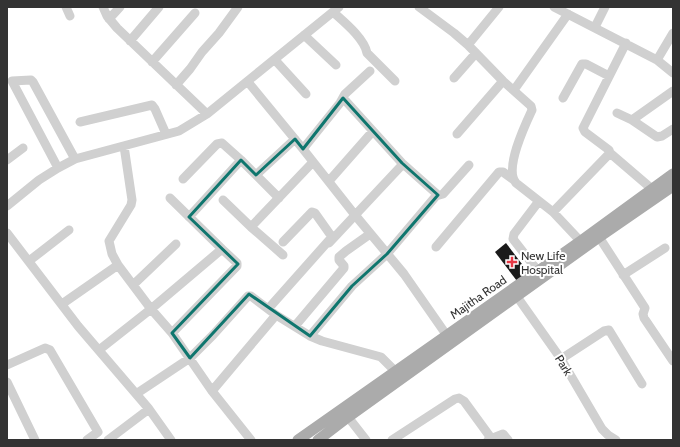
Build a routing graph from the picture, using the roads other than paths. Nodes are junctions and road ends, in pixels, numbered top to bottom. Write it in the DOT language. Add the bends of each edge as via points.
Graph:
graph roads {
  1 [pos="103,7"];
  2 [pos="120,7"];
  3 [pos="159,7"];
  4 [pos="238,7"];
  5 [pos="419,7"];
  6 [pos="499,7"];
  7 [pos="554,7"];
  8 [pos="605,7"];
  9 [pos="336,10"];
  10 [pos="195,13"];
  11 [pos="568,14"];
  12 [pos="109,19"];
  13 [pos="595,27"];
  14 [pos="673,33"];
  15 [pos="304,35"];
  16 [pos="130,41"];
  17 [pos="626,43"];
  18 [pos="468,46"];
  19 [pos="476,54"];
  20 [pos="275,60"];
  21 [pos="657,60"];
  22 [pos="152,62"];
  23 [pos="336,65"];
  24 [pos="370,71"];
  25 [pos="673,73"];
  26 [pos="609,76"];
  27 [pos="454,78"];
  28 [pos="10,81"];
  29 [pos="395,81"];
  30 [pos="503,81"];
  31 [pos="248,82"];
  32 [pos="176,85"];
  33 [pos="514,90"];
  34 [pos="673,91"];
  35 [pos="306,94"];
  36 [pos="343,98"];
  37 [pos="563,98"];
  38 [pos="617,113"];
  39 [pos="207,114"];
  40 [pos="632,120"];
  41 [pos="80,122"];
  42 [pos="673,129"];
  43 [pos="373,131"];
  44 [pos="166,134"];
  45 [pos="458,134"];
  46 [pos="295,138"];
  47 [pos="124,146"];
  48 [pos="23,148"];
  49 [pos="303,149"];
  50 [pos="610,153"];
  51 [pos="75,159"];
  52 [pos="7,160"];
  53 [pos="241,160"];
  54 [pos="313,162"];
  55 [pos="403,164"];
  56 [pos="469,165"];
  57 [pos="58,168"];
  58 [pos="673,174"];
  59 [pos="256,175"];
  60 [pos="183,179"];
  61 [pos="514,180"];
  62 [pos="328,181"];
  63 [pos="673,186"];
  64 [pos="652,189"];
  65 [pos="438,195"];
  66 [pos="170,198"];
  67 [pos="279,198"];
  68 [pos="223,200"];
  69 [pos="539,201"];
  70 [pos="7,206"];
  71 [pos="637,206"];
  72 [pos="553,212"];
  73 [pos="355,216"];
  74 [pos="189,217"];
  75 [pos="251,227"];
  76 [pos="69,230"];
  77 [pos="7,232"];
  78 [pos="370,234"];
  79 [pos="599,237"];
  80 [pos="283,242"];
  81 [pos="176,244"];
  82 [pos="583,244"];
  83 [pos="436,248"];
  84 [pos="665,248"];
  85 [pos="222,249"];
  86 [pos="387,254"];
  87 [pos="283,255"];
  88 [pos="29,261"];
  89 [pos="118,265"];
  90 [pos="538,271"];
  91 [pos="624,275"];
  92 [pos="132,285"];
  93 [pos="287,287"];
  94 [pos="514,293"];
  95 [pos="62,304"];
  96 [pos="151,309"];
  97 [pos="268,309"];
  98 [pos="276,315"];
  99 [pos="295,326"];
  100 [pos="172,333"];
  101 [pos="310,336"];
  102 [pos="450,339"];
  103 [pos="99,350"];
  104 [pos="190,358"];
  105 [pos="561,359"];
  106 [pos="672,359"];
  107 [pos="7,365"];
  108 [pos="395,371"];
  109 [pos="7,382"];
  110 [pos="642,384"];
  111 [pos="212,391"];
  112 [pos="136,394"];
  113 [pos="149,410"];
  114 [pos="348,417"];
  115 [pos="101,436"];
  116 [pos="490,439"];
  117 [pos="613,439"];
  118 [pos="35,440"];
  119 [pos="87,440"];
  120 [pos="108,440"];
  121 [pos="171,440"];
  122 [pos="251,440"];
  123 [pos="298,440"];
  124 [pos="318,440"];
  125 [pos="366,440"];
  126 [pos="392,440"];
  127 [pos="508,440"];
  1 -- 12 [label="street"];
  2 -- 12 [label="street"];
  3 -- 16 [label="street"];
  4 -- 32 [label="street"];
  5 -- 18 [label="street"];
  6 -- 18 [label="street"];
  7 -- 11 [label="street"];
  8 -- 13 [label="street"];
  9 -- 15 [label="street"];
  9 -- 29 [label="street" via="366,47 367,53"];
  10 -- 22 [label="street"];
  11 -- 13 [label="street"];
  11 -- 33 [label="street"];
  12 -- 16 [label="street"];
  13 -- 17 [label="street"];
  14 -- 21 [label="street"];
  15 -- 20 [label="street"];
  15 -- 23 [label="street"];
  16 -- 22 [label="street"];
  17 -- 21 [label="street"];
  17 -- 26 [label="street"];
  18 -- 19 [label="street"];
  19 -- 27 [label="street"];
  19 -- 30 [label="street"];
  20 -- 31 [label="street"];
  20 -- 35 [label="street"];
  21 -- 25 [label="street"];
  22 -- 32 [label="street"];
  24 -- 36 [label="street"];
  26 -- 37 [label="street" via="582,64"];
  26 -- 50 [label="street" via="583,128"];
  28 -- 51 [label="street" via="33,82"];
  28 -- 57 [label="street"];
  30 -- 33 [label="street"];
  30 -- 45 [label="street"];
  31 -- 39 [label="street"];
  31 -- 46 [label="street"];
  32 -- 39 [label="street"];
  33 -- 61 [label="street" via="532,110 517,145 512,171"];
  34 -- 40 [label="street"];
  36 -- 43 [label="street"];
  36 -- 49 [label="street"];
  38 -- 40 [label="street"];
  39 -- 44 [label="street" via="185,129"];
  40 -- 42 [label="street" via="657,137"];
  41 -- 44 [label="street" via="152,105"];
  43 -- 55 [label="street"];
  43 -- 62 [label="street"];
  44 -- 47 [label="street"];
  46 -- 49 [label="street"];
  46 -- 59 [label="street"];
  47 -- 51 [label="street"];
  47 -- 89 [label="street" via="132,200 109,241"];
  48 -- 52 [label="street"];
  49 -- 54 [label="street"];
  50 -- 64 [label="street"];
  50 -- 72 [label="street"];
  51 -- 57 [label="street"];
  53 -- 59 [label="street"];
  53 -- 60 [label="street" via="225,144 220,143"];
  53 -- 74 [label="street"];
  54 -- 62 [label="street"];
  54 -- 67 [label="street"];
  55 -- 65 [label="street"];
  55 -- 73 [label="street"];
  56 -- 65 [label="street" via="443,194"];
  57 -- 70 [label="street" via="38,180"];
  58 -- 64 [label="main road, Majitha Road"];
  59 -- 67 [label="street"];
  61 -- 69 [label="street"];
  61 -- 83 [label="street" via="499,172"];
  62 -- 73 [label="street"];
  63 -- 71 [label="main road, Majitha Road"];
  64 -- 71 [label="main road, Majitha Road"];
  65 -- 86 [label="street"];
  66 -- 74 [label="street"];
  67 -- 75 [label="street"];
  68 -- 75 [label="street"];
  69 -- 72 [label="street"];
  69 -- 90 [label="street" via="513,239"];
  71 -- 79 [label="main road, Majitha Road"];
  71 -- 82 [label="main road, Majitha Road"];
  72 -- 82 [label="street"];
  73 -- 78 [label="street"];
  73 -- 93 [label="street"];
  74 -- 85 [label="street"];
  75 -- 87 [label="street"];
  76 -- 88 [label="street"];
  77 -- 88 [label="street"];
  78 -- 86 [label="street"];
  78 -- 99 [label="street" via="339,257 344,268"];
  79 -- 82 [label="main road, Majitha Road"];
  79 -- 91 [label="street"];
  80 -- 93 [label="street" via="312,212 315,212 332,237"];
  81 -- 92 [label="street"];
  82 -- 90 [label="main road, Majitha Road"];
  82 -- 94 [label="main road, Majitha Road"];
  84 -- 91 [label="street"];
  85 -- 96 [label="street"];
  85 -- 100 [label="street" via="237,266"];
  86 -- 101 [label="street" via="352,286"];
  86 -- 102 [label="street"];
  88 -- 95 [label="street"];
  89 -- 92 [label="street"];
  89 -- 95 [label="street"];
  90 -- 94 [label="main road, Majitha Road"];
  91 -- 106 [label="street" via="645,308 645,320"];
  92 -- 96 [label="street"];
  93 -- 97 [label="street"];
  94 -- 102 [label="main road, Majitha Road"];
  94 -- 105 [label="street, Park"];
  95 -- 103 [label="street"];
  96 -- 100 [label="street"];
  96 -- 103 [label="street"];
  97 -- 98 [label="street"];
  97 -- 104 [label="street" via="252,296 248,296"];
  98 -- 99 [label="street"];
  98 -- 111 [label="street"];
  99 -- 101 [label="street"];
  100 -- 104 [label="street"];
  101 -- 108 [label="street" via="381,357"];
  102 -- 108 [label="main road, Majitha Road"];
  102 -- 114 [label="main road, Majitha Road"];
  103 -- 112 [label="street"];
  104 -- 111 [label="street"];
  104 -- 112 [label="street"];
  105 -- 110 [label="street" via="609,330"];
  105 -- 117 [label="street, Park" via="602,429"];
  107 -- 115 [label="street" via="45,348 49,349"];
  108 -- 123 [label="main road, Majitha Road"];
  109 -- 118 [label="street"];
  111 -- 122 [label="street"];
  112 -- 113 [label="street"];
  113 -- 120 [label="street"];
  113 -- 121 [label="street"];
  114 -- 124 [label="main road, Majitha Road"];
  114 -- 125 [label="street"];
  115 -- 119 [label="street"];
  116 -- 126 [label="street" via="464,401 459,398"];
  116 -- 127 [label="street" via="503,434"];
}
